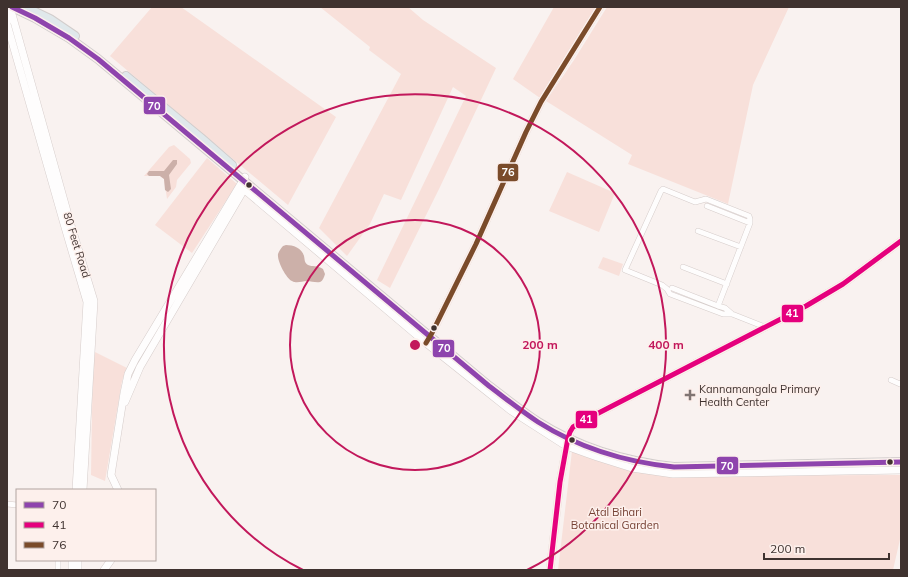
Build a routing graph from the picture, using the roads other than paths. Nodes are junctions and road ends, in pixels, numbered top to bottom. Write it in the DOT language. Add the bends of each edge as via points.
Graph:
graph roads {
  1 [pos="10,7"];
  2 [pos="25,7"];
  3 [pos="600,7"];
  4 [pos="245,183"];
  5 [pos="707,206"];
  6 [pos="750,223"];
  7 [pos="698,231"];
  8 [pos="901,241"];
  9 [pos="741,247"];
  10 [pos="683,267"];
  11 [pos="727,284"];
  12 [pos="672,288"];
  13 [pos="718,306"];
  14 [pos="732,314"];
  15 [pos="765,327"];
  16 [pos="429,337"];
  17 [pos="891,380"];
  18 [pos="901,384"];
  19 [pos="568,439"];
  20 [pos="901,457"];
  21 [pos="901,462"];
  22 [pos="901,470"];
  23 [pos="76,489"];
  24 [pos="82,489"];
  25 [pos="118,489"];
  26 [pos="110,561"];
  27 [pos="104,570"];
  28 [pos="550,570"];
  1 -- 4 [label="main road" via="35,18 98,59"];
  1 -- 23 [label="street, 80 Feet Road" via="7,24 87,302"];
  1 -- 24 [label="street, 80 Feet Road" via="94,301"];
  2 -- 4 [label="main road" via="50,19 83,42 201,138"];
  3 -- 16 [label="street" via="541,102 476,244"];
  4 -- 16 [label="street"];
  4 -- 16 [label="main road" via="293,215"];
  4 -- 25 [label="street" via="140,367 122,404 111,475"];
  5 -- 6 [label="street"];
  6 -- 9 [label="street"];
  6 -- 14 [label="street" via="749,216 706,199 695,202 663,189 625,270 662,284 670,294 723,314"];
  7 -- 9 [label="street"];
  8 -- 15 [label="street" via="838,287"];
  9 -- 11 [label="street"];
  10 -- 11 [label="street"];
  11 -- 13 [label="street"];
  12 -- 13 [label="street"];
  13 -- 14 [label="street"];
  14 -- 15 [label="street"];
  15 -- 19 [label="street" via="585,420 573,427"];
  16 -- 19 [label="main road"];
  16 -- 19 [label="street" via="510,410"];
  17 -- 18 [label="street"];
  19 -- 20 [label="main road" via="623,453 674,461"];
  19 -- 21 [label="main road" via="616,457 674,467"];
  19 -- 22 [label="street" via="597,458 632,468 673,474"];
  19 -- 28 [label="street" via="560,482"];
  26 -- 27 [label="street"];
}
